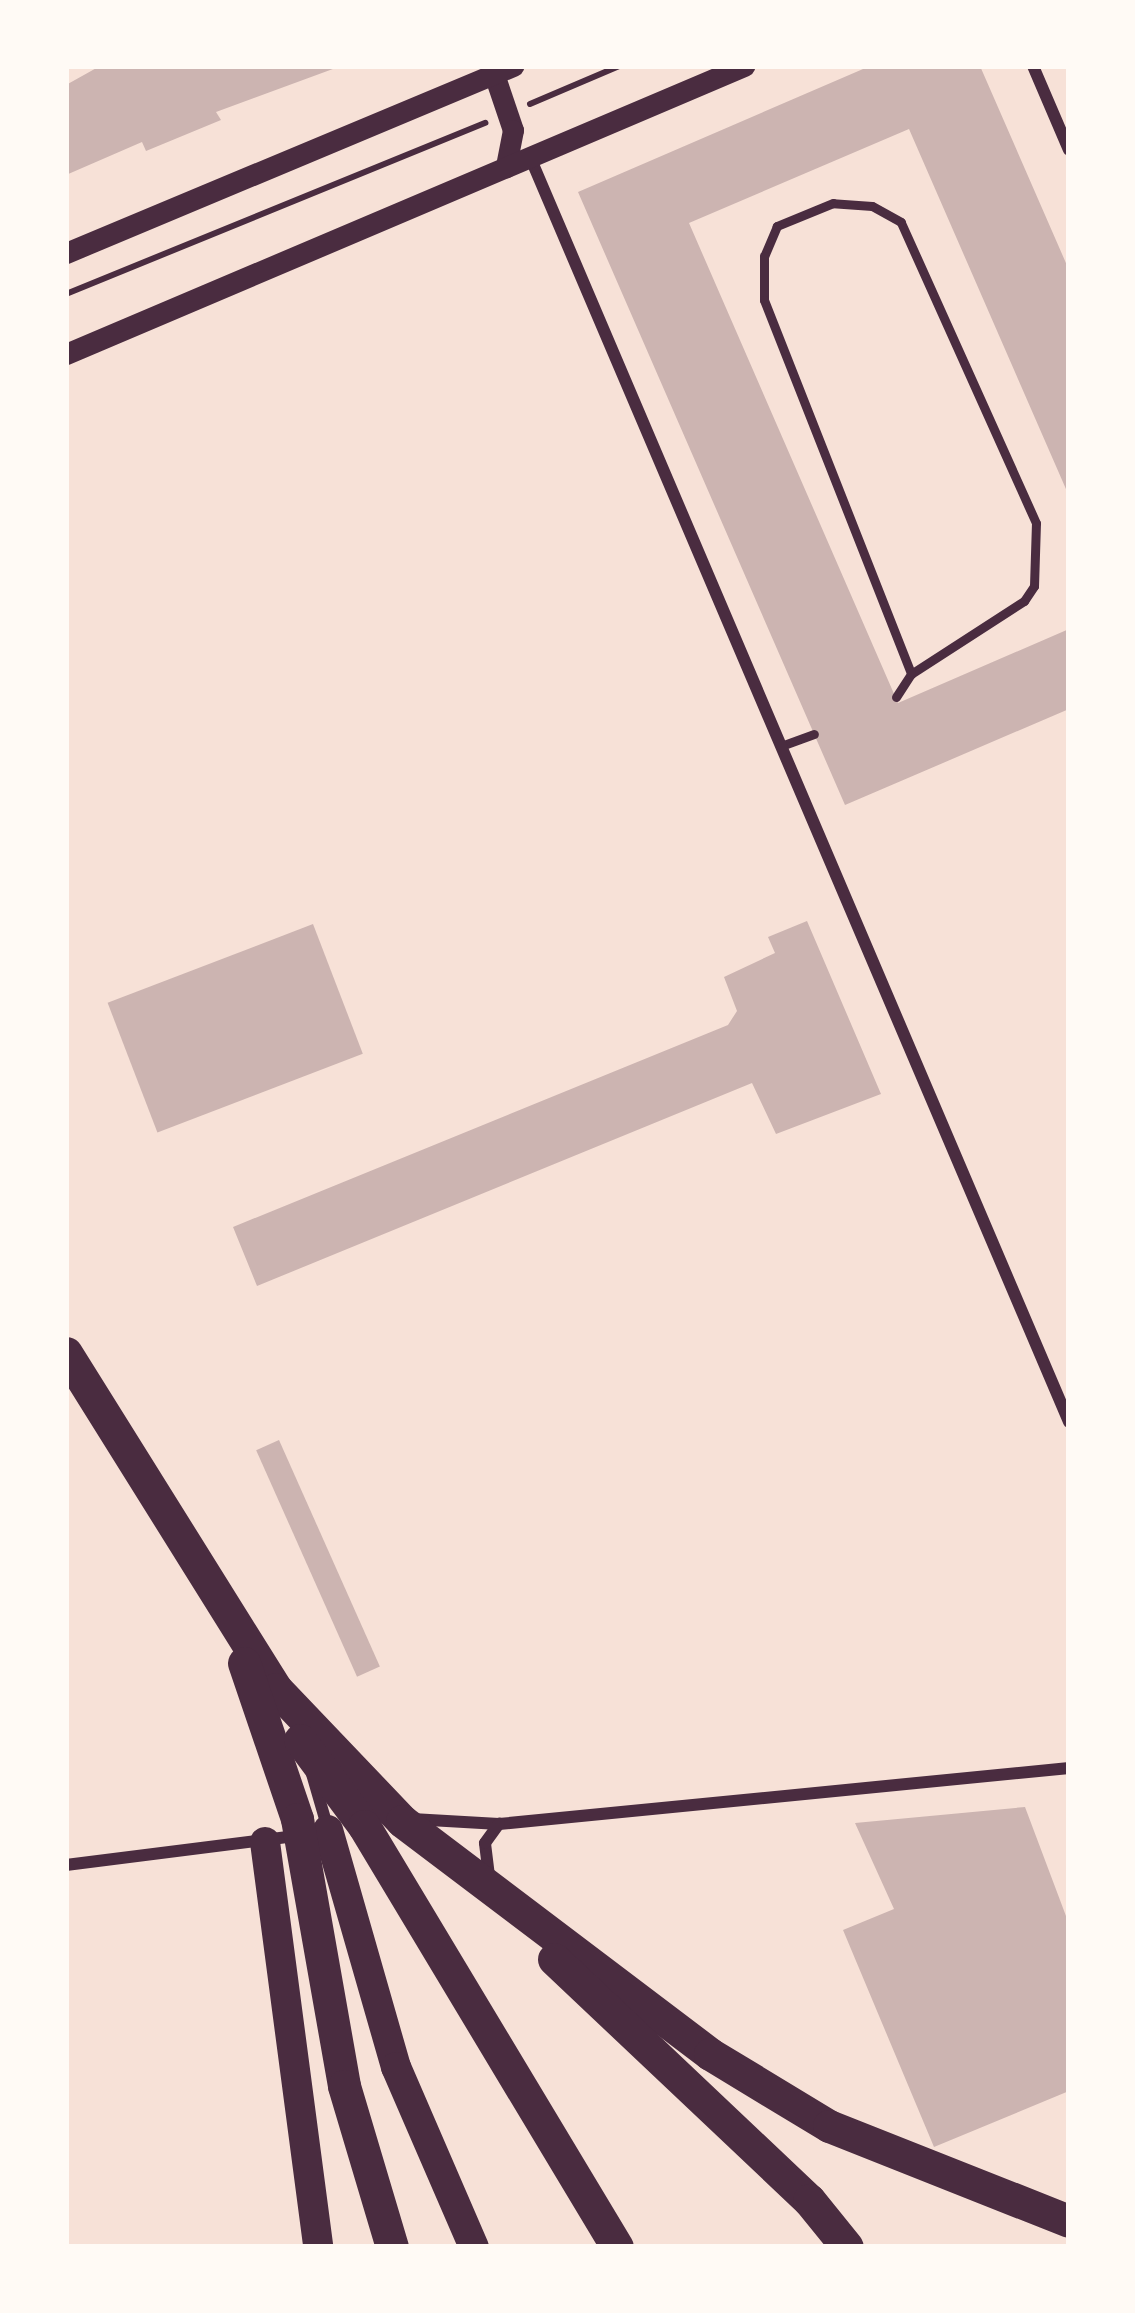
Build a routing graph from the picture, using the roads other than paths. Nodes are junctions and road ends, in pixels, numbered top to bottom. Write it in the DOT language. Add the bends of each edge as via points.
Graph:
graph roads {
  1 [pos="744,66"];
  2 [pos="1034,66"];
  3 [pos="504,70"];
  4 [pos="1069,150"];
  5 [pos="530,157"];
  6 [pos="506,166"];
  7 [pos="66,254"];
  8 [pos="66,354"];
  9 [pos="911,674"];
  10 [pos="896,697"];
  11 [pos="814,734"];
  12 [pos="781,746"];
  13 [pos="66,1350"];
  14 [pos="66,1374"];
  15 [pos="1067,1414"];
  16 [pos="244,1663"];
  17 [pos="286,1684"];
  18 [pos="1069,1768"];
  19 [pos="416,1819"];
  20 [pos="499,1824"];
  21 [pos="328,1830"];
  22 [pos="266,1842"];
  23 [pos="66,1865"];
  24 [pos="489,1878"];
  25 [pos="508,1908"];
  26 [pos="1069,2206"];
  27 [pos="1069,2221"];
  28 [pos="318,2247"];
  29 [pos="392,2247"];
  30 [pos="474,2247"];
  31 [pos="617,2247"];
  32 [pos="847,2247"];
  1 -- 5 [label="street"];
  2 -- 4 [label="street"];
  3 -- 6 [label="street"];
  3 -- 7 [label="street"];
  5 -- 6 [label="street"];
  5 -- 12 [label="street"];
  6 -- 8 [label="street"];
  9 -- 9 [label="lane" via="1024,601 1034,586 1036,523 901,221 872,206 833,202 777,226 764,256 764,299"];
  9 -- 10 [label="lane"];
  11 -- 12 [label="lane"];
  12 -- 15 [label="street"];
  13 -- 17 [label="street"];
  13 -- 25 [label="highway" via="276,1688 402,1822"];
  14 -- 16 [label="highway"];
  16 -- 29 [label="highway" via="297,1819 344,2086"];
  16 -- 31 [label="highway" via="364,1826"];
  17 -- 19 [label="street"];
  17 -- 21 [label="street"];
  18 -- 20 [label="street"];
  19 -- 20 [label="street"];
  19 -- 21 [label="street"];
  19 -- 24 [label="street"];
  20 -- 24 [label="street" via="485,1843"];
  21 -- 22 [label="street"];
  21 -- 30 [label="main road" via="396,2067"];
  22 -- 23 [label="street"];
  22 -- 28 [label="main road"];
  24 -- 26 [label="street" via="695,2030 833,2114 962,2172"];
  25 -- 27 [label="highway" via="710,2054 829,2126"];
  25 -- 32 [label="highway" via="589,1998 809,2200"];
}
